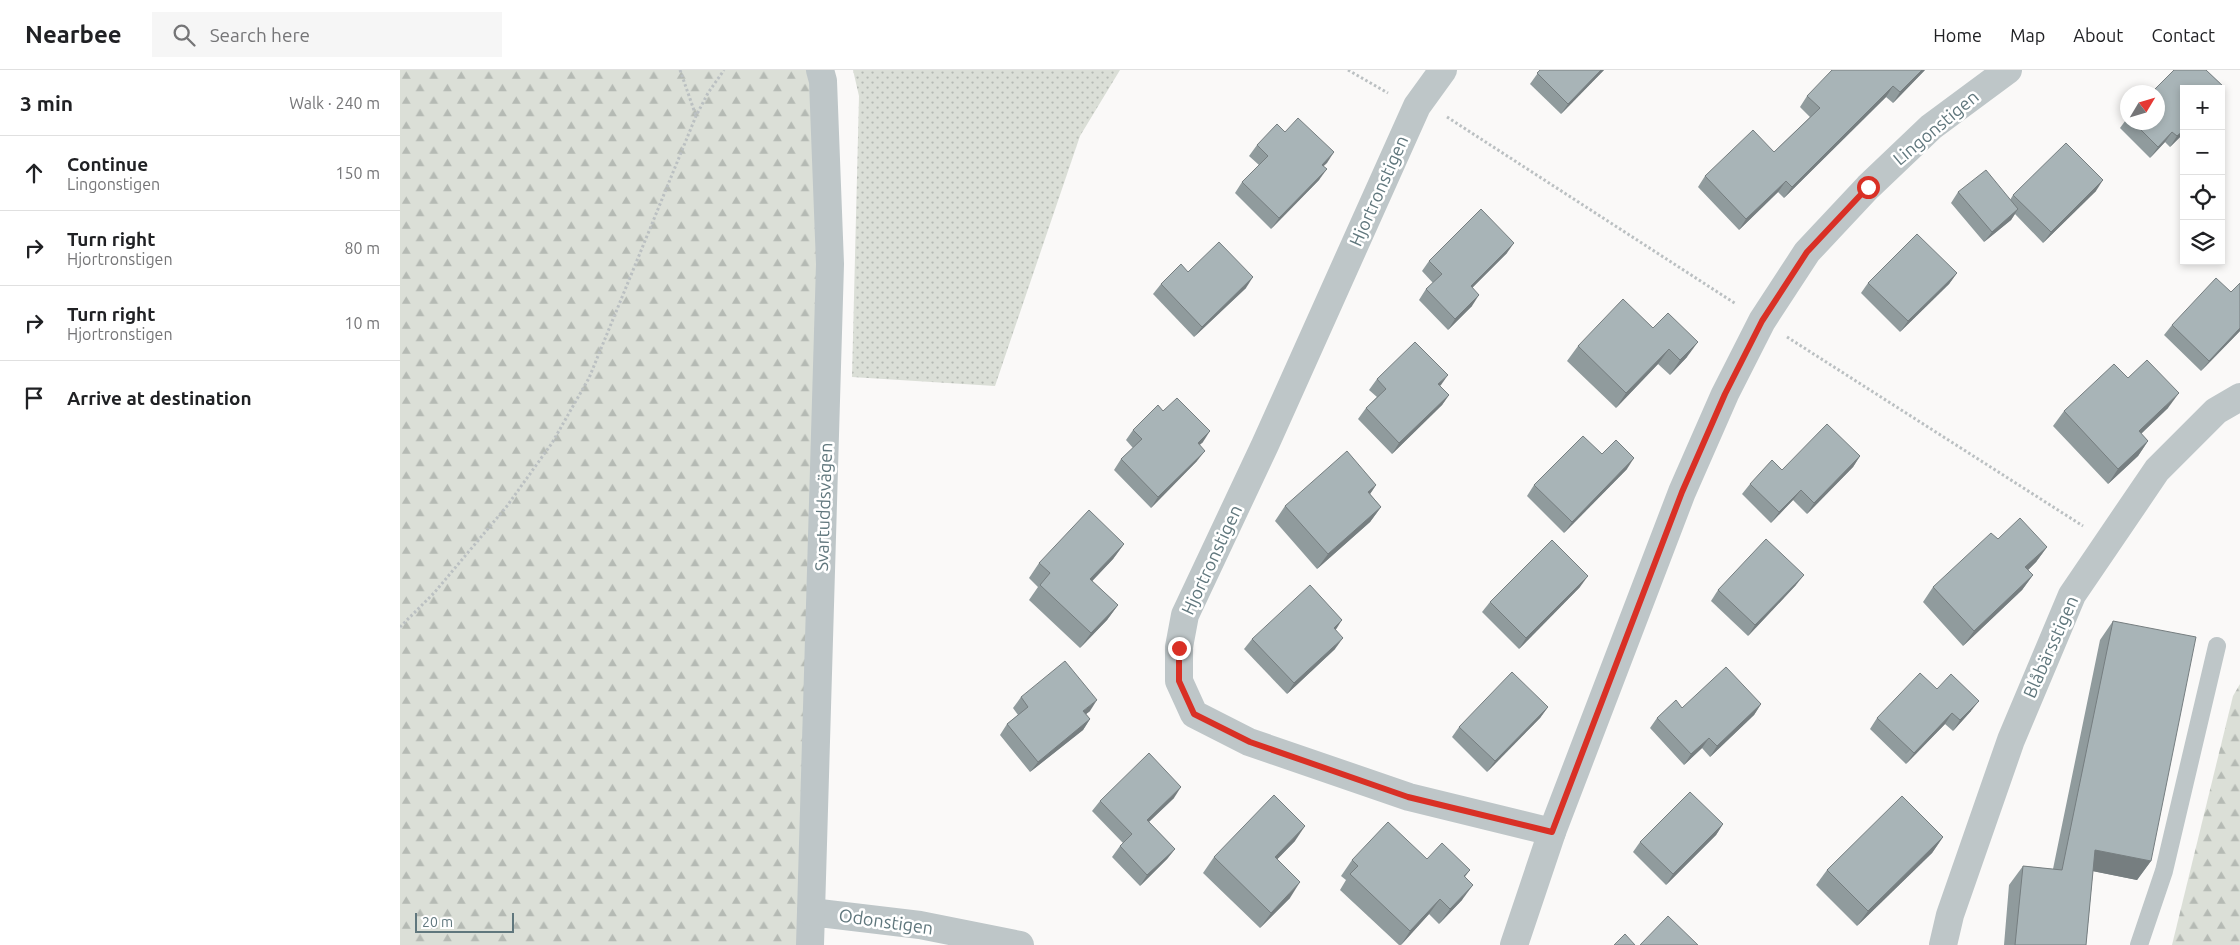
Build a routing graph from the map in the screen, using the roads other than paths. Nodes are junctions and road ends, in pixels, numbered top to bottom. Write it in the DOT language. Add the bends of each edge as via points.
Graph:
graph roads {
  1 [pos="820,70"];
  2 [pos="1443,70"];
  3 [pos="2008,70"];
  4 [pos="2240,398"];
  5 [pos="2217,646"];
  6 [pos="1552,832"];
  7 [pos="811,912"];
  8 [pos="810,945"];
  9 [pos="1020,945"];
  10 [pos="1514,945"];
  11 [pos="1943,945"];
  12 [pos="2140,945"];
  1 -- 7 [label="street, Svartuddsvägen" via="830,264"];
  2 -- 6 [label="street, Hjortronstigen" via="1417,106 1185,615 1179,648 1179,681 1194,714 1250,742 1408,797"];
  3 -- 6 [label="street, Lingonstigen" via="1931,127 1868,187 1807,252 1762,321 1725,394 1682,492"];
  4 -- 11 [label="street, Blåbärsstigen" via="2216,411 2157,470 2072,595 2011,740 1950,915"];
  5 -- 12 [label="lane" via="2164,871"];
  6 -- 10 [label="street, Lingonstigen"];
  7 -- 8 [label="street, Svartuddsvägen"];
  7 -- 9 [label="street, Odonstigen" via="920,925"];
}
